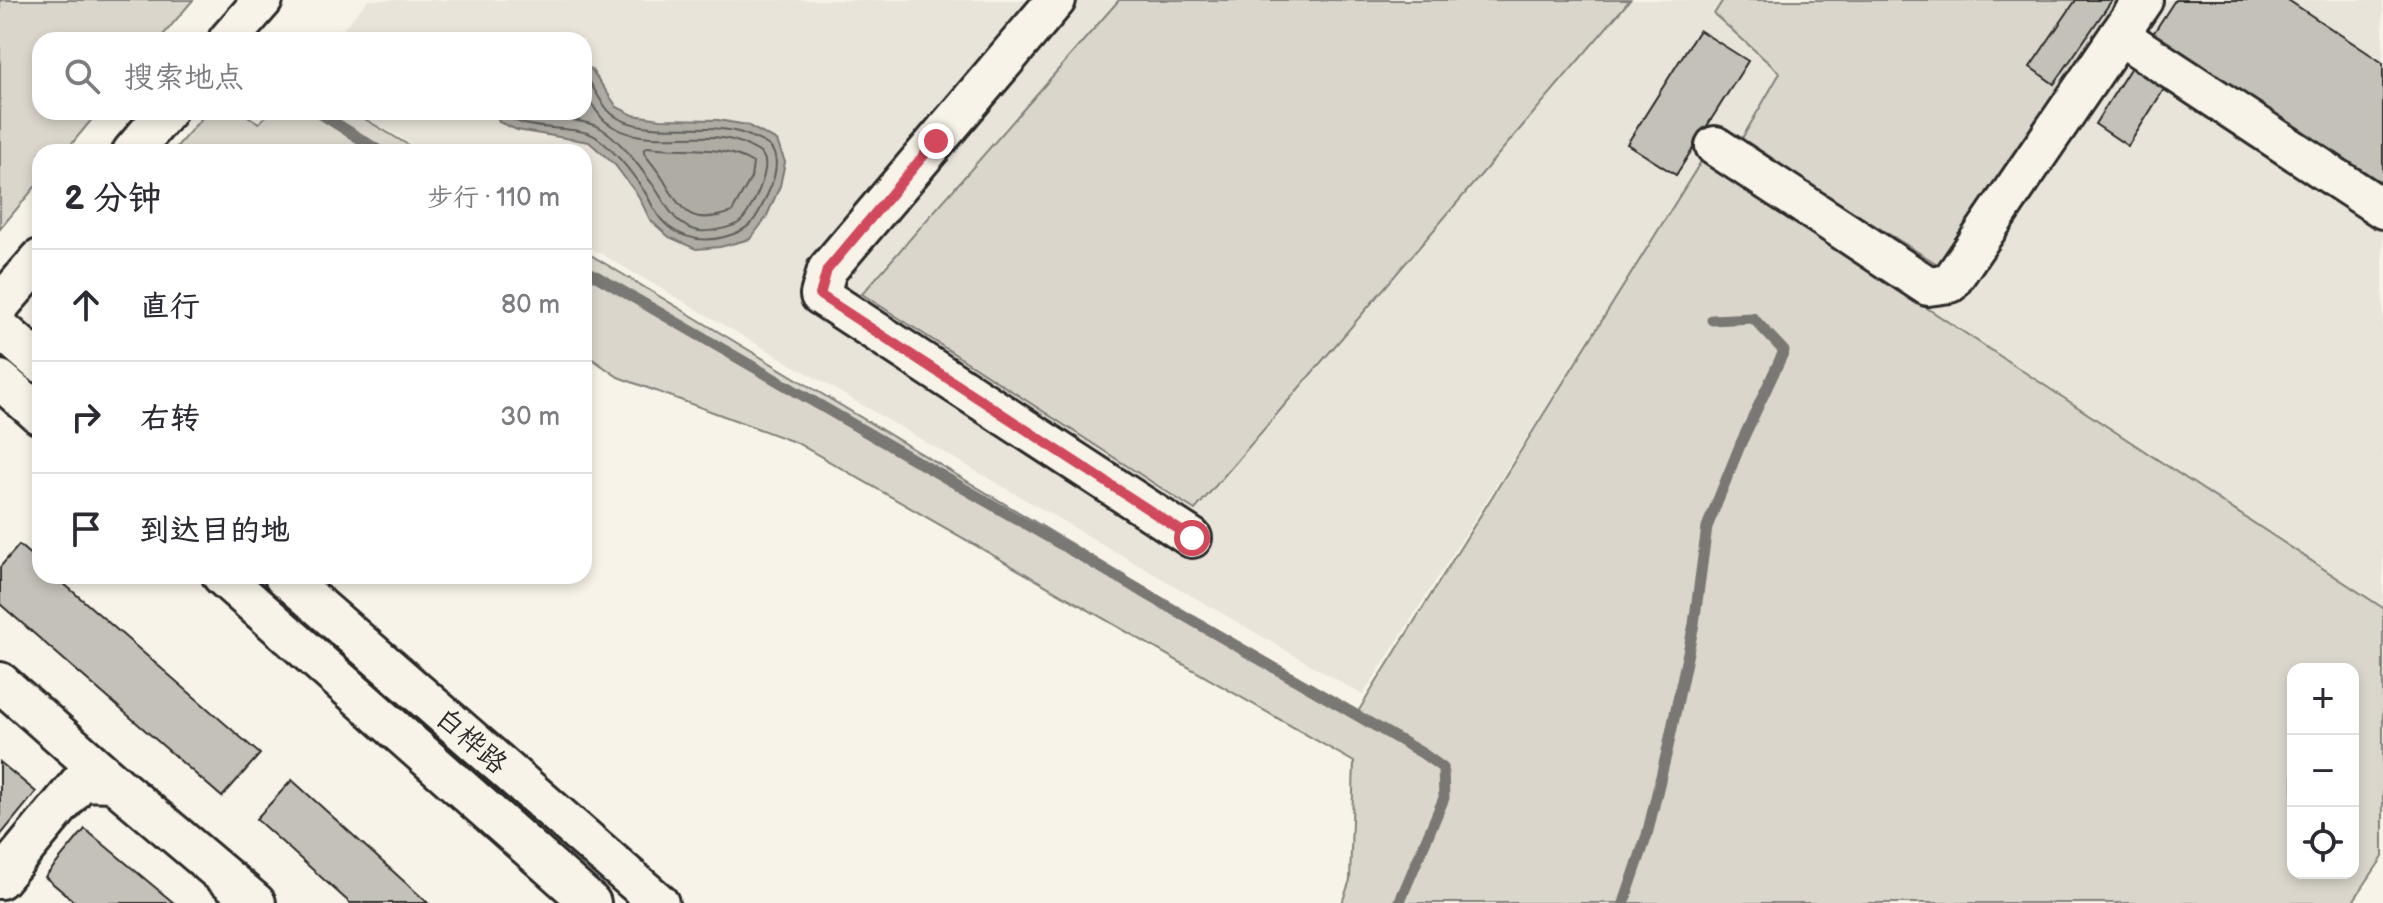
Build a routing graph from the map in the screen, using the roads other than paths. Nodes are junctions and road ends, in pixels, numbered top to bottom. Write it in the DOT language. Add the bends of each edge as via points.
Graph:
graph roads {
  1 [pos="263,0"];
  2 [pos="1056,0"];
  3 [pos="2143,0"];
  4 [pos="235,32"];
  5 [pos="2119,35"];
  6 [pos="159,120"];
  7 [pos="139,144"];
  8 [pos="1715,146"];
  9 [pos="2383,209"];
  10 [pos="32,268"];
  11 [pos="0,305"];
  12 [pos="0,328"];
  13 [pos="32,356"];
  14 [pos="0,380"];
  15 [pos="32,408"];
  16 [pos="1192,538"];
  17 [pos="231,584"];
  18 [pos="293,584"];
  19 [pos="0,682"];
  20 [pos="113,782"];
  21 [pos="0,879"];
  22 [pos="256,903"];
  23 [pos="591,903"];
  24 [pos="659,903"];
  1 -- 4 [label="street"];
  2 -- 16 [label="street" via="827,270 820,295"];
  3 -- 5 [label="street"];
  5 -- 8 [label="street" via="1950,283 1928,286"];
  5 -- 9 [label="street"];
  6 -- 7 [label="street"];
  10 -- 11 [label="street"];
  12 -- 13 [label="street"];
  14 -- 15 [label="street"];
  17 -- 23 [label="street, 白桦路"];
  18 -- 24 [label="street, 白桦路"];
  19 -- 20 [label="street"];
  20 -- 21 [label="street" via="81,781"];
  20 -- 22 [label="street"];
}
